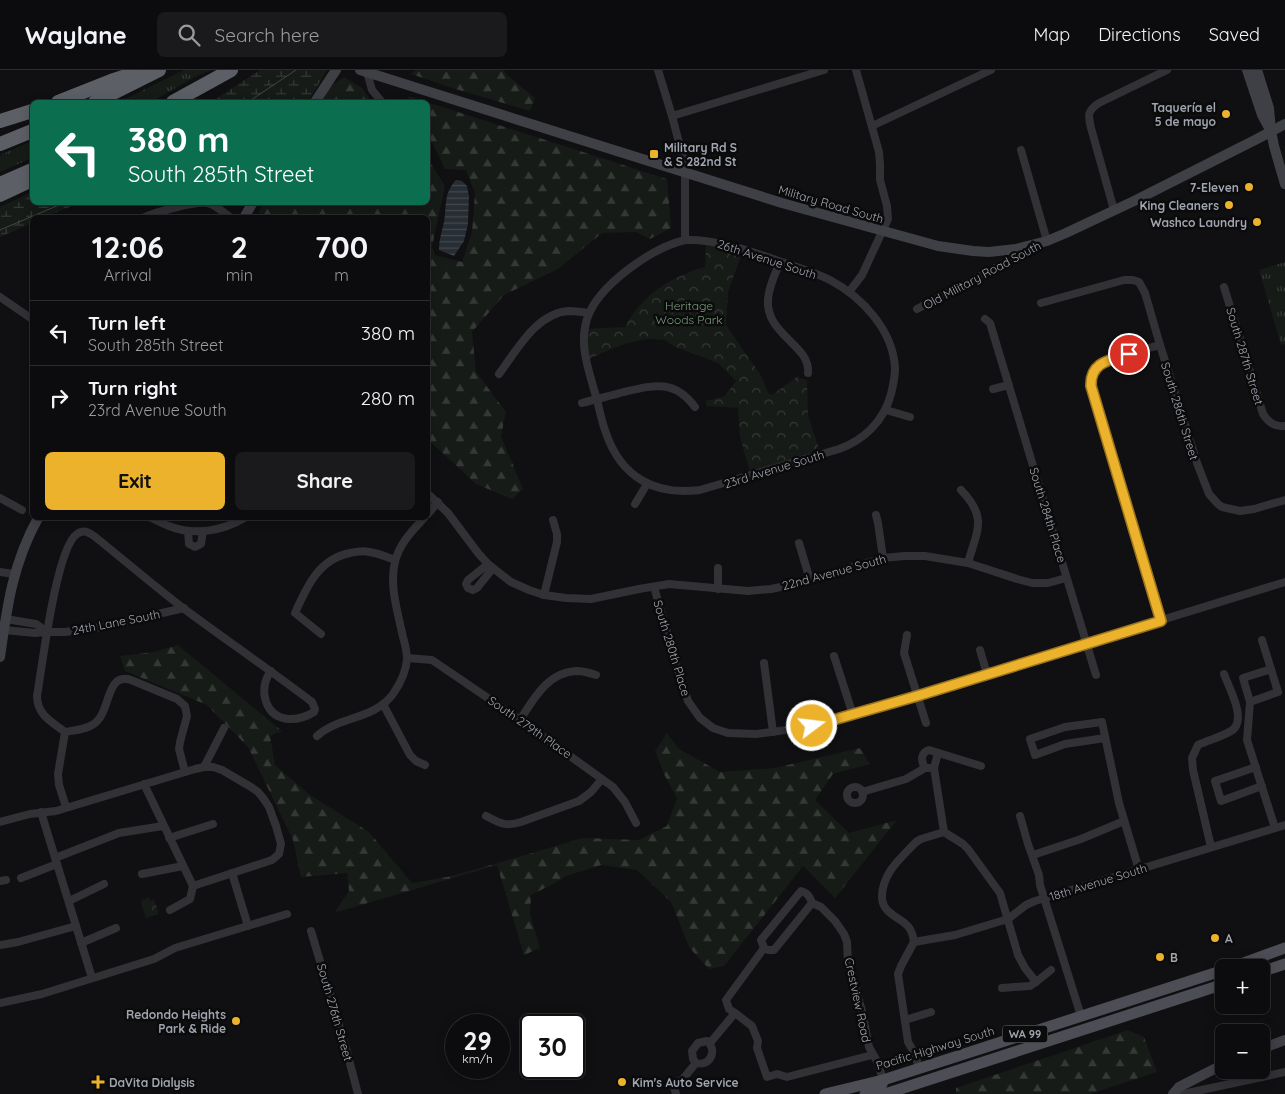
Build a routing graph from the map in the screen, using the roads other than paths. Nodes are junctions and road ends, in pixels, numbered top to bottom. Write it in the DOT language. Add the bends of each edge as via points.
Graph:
graph roads {
  1 [pos="144,70"];
  2 [pos="159,70"];
  3 [pos="231,70"];
  4 [pos="336,70"];
  5 [pos="658,70"];
  6 [pos="824,70"];
  7 [pos="856,70"];
  8 [pos="991,70"];
  9 [pos="1167,70"];
  10 [pos="1247,70"];
  11 [pos="1257,70"];
  12 [pos="364,71"];
  13 [pos="63,100"];
  14 [pos="99,100"];
  15 [pos="177,100"];
  16 [pos="317,100"];
  17 [pos="380,100"];
  18 [pos="30,113"];
  19 [pos="672,116"];
  20 [pos="0,121"];
  21 [pos="1285,124"];
  22 [pos="872,126"];
  23 [pos="1271,131"];
  24 [pos="30,132"];
  25 [pos="0,144"];
  26 [pos="1021,150"];
  27 [pos="30,171"];
  28 [pos="685,173"];
  29 [pos="30,181"];
  30 [pos="0,184"];
  31 [pos="1285,184"];
  32 [pos="0,195"];
  33 [pos="190,205"];
  34 [pos="212,205"];
  35 [pos="1114,210"];
  36 [pos="150,215"];
  37 [pos="227,215"];
  38 [pos="882,231"];
  39 [pos="685,240"];
  40 [pos="1047,241"];
  41 [pos="780,262"];
  42 [pos="1224,287"];
  43 [pos="849,292"];
  44 [pos="0,297"];
  45 [pos="1041,303"];
  46 [pos="917,309"];
  47 [pos="589,313"];
  48 [pos="30,318"];
  49 [pos="985,319"];
  50 [pos="1160,345"];
  51 [pos="808,373"];
  52 [pos="499,374"];
  53 [pos="1009,385"];
  54 [pos="993,390"];
  55 [pos="597,399"];
  56 [pos="582,404"];
  57 [pos="695,407"];
  58 [pos="886,410"];
  59 [pos="910,417"];
  60 [pos="1285,426"];
  61 [pos="647,484"];
  62 [pos="961,490"];
  63 [pos="430,496"];
  64 [pos="0,498"];
  65 [pos="1285,500"];
  66 [pos="438,502"];
  67 [pos="635,504"];
  68 [pos="22,510"];
  69 [pos="430,512"];
  70 [pos="876,515"];
  71 [pos="37,520"];
  72 [pos="156,520"];
  73 [pos="240,520"];
  74 [pos="422,520"];
  75 [pos="553,520"];
  76 [pos="188,531"];
  77 [pos="204,531"];
  78 [pos="799,543"];
  79 [pos="883,558"];
  80 [pos="395,560"];
  81 [pos="968,563"];
  82 [pos="718,568"];
  83 [pos="0,572"];
  84 [pos="14,574"];
  85 [pos="1066,578"];
  86 [pos="810,580"];
  87 [pos="1285,582"];
  88 [pos="654,587"];
  89 [pos="718,589"];
  90 [pos="544,595"];
  91 [pos="184,608"];
  92 [pos="1161,621"];
  93 [pos="3,631"];
  94 [pos="47,632"];
  95 [pos="321,634"];
  96 [pos="907,634"];
  97 [pos="1262,640"];
  98 [pos="1087,644"];
  99 [pos="980,650"];
  100 [pos="834,656"];
  101 [pos="0,657"];
  102 [pos="407,658"];
  103 [pos="764,662"];
  104 [pos="1271,669"];
  105 [pos="271,671"];
  106 [pos="987,674"];
  107 [pos="1224,674"];
  108 [pos="596,675"];
  109 [pos="1096,675"];
  110 [pos="917,696"];
  111 [pos="1250,702"];
  112 [pos="383,704"];
  113 [pos="853,715"];
  114 [pos="520,720"];
  115 [pos="926,723"];
  116 [pos="224,728"];
  117 [pos="65,732"];
  118 [pos="774,732"];
  119 [pos="317,736"];
  120 [pos="1105,738"];
  121 [pos="938,754"];
  122 [pos="425,765"];
  123 [pos="981,766"];
  124 [pos="204,767"];
  125 [pos="930,768"];
  126 [pos="1256,768"];
  127 [pos="185,772"];
  128 [pos="602,778"];
  129 [pos="144,784"];
  130 [pos="1262,786"];
  131 [pos="862,792"];
  132 [pos="66,808"];
  133 [pos="41,812"];
  134 [pos="486,816"];
  135 [pos="1020,816"];
  136 [pos="1124,821"];
  137 [pos="0,822"];
  138 [pos="636,823"];
  139 [pos="213,824"];
  140 [pos="1285,825"];
  141 [pos="163,826"];
  142 [pos="1275,828"];
  143 [pos="944,832"];
  144 [pos="169,838"];
  145 [pos="1211,848"];
  146 [pos="1033,855"];
  147 [pos="56,861"];
  148 [pos="183,866"];
  149 [pos="1139,870"];
  150 [pos="232,873"];
  151 [pos="142,874"];
  152 [pos="21,878"];
  153 [pos="104,884"];
  154 [pos="192,886"];
  155 [pos="1044,898"];
  156 [pos="68,901"];
  157 [pos="812,903"];
  158 [pos="170,910"];
  159 [pos="287,914"];
  160 [pos="1008,919"];
  161 [pos="76,926"];
  162 [pos="248,926"];
  163 [pos="116,928"];
  164 [pos="310,931"];
  165 [pos="914,942"];
  166 [pos="81,943"];
  167 [pos="0,944"];
  168 [pos="764,948"];
  169 [pos="1285,948"];
  170 [pos="1255,959"];
  171 [pos="1285,964"];
  172 [pos="1270,969"];
  173 [pos="1051,970"];
  174 [pos="1215,973"];
  175 [pos="92,978"];
  176 [pos="1036,982"];
  177 [pos="1215,987"];
  178 [pos="1002,988"];
  179 [pos="0,1003"];
  180 [pos="931,1012"];
  181 [pos="735,1013"];
  182 [pos="1081,1016"];
  183 [pos="905,1020"];
  184 [pos="1285,1040"];
  185 [pos="710,1043"];
  186 [pos="1039,1044"];
  187 [pos="1270,1046"];
  188 [pos="872,1055"];
  189 [pos="696,1063"];
  190 [pos="919,1068"];
  191 [pos="1215,1069"];
  192 [pos="1285,1072"];
  193 [pos="883,1080"];
  194 [pos="358,1094"];
  195 [pos="676,1094"];
  196 [pos="825,1094"];
  197 [pos="865,1094"];
  198 [pos="885,1094"];
  199 [pos="1173,1094"];
  200 [pos="1183,1094"];
  1 -- 13 [label="highway"];
  2 -- 14 [label="highway"];
  3 -- 15 [label="highway"];
  4 -- 16 [label="main road"];
  5 -- 19 [label="street"];
  6 -- 19 [label="street"];
  7 -- 22 [label="street"];
  8 -- 22 [label="street"];
  9 -- 35 [label="street" via="1099,103 1090,112 1091,128"];
  10 -- 23 [label="main road" via="1262,115"];
  11 -- 23 [label="main road" via="1269,108"];
  12 -- 17 [label="street"];
  12 -- 28 [label="main road, Military Road South"];
  18 -- 20 [label="highway"];
  19 -- 28 [label="street"];
  21 -- 23 [label="main road, Military Road South"];
  22 -- 38 [label="street" via="888,213"];
  23 -- 31 [label="main road"];
  23 -- 35 [label="main road, Military Road South"];
  24 -- 25 [label="highway"];
  26 -- 40 [label="street"];
  27 -- 30 [label="highway"];
  28 -- 38 [label="main road, Military Road South"];
  28 -- 39 [label="street"];
  29 -- 32 [label="highway"];
  33 -- 36 [label="street"];
  34 -- 37 [label="street"];
  35 -- 40 [label="main road, Military Road South"];
  38 -- 40 [label="main road, Military Road South" via="938,246 989,252"];
  38 -- 43 [label="street" via="862,275"];
  39 -- 41 [label="street, 26th Avenue South" via="723,244"];
  39 -- 47 [label="street, 26th Avenue South" via="658,250 632,266 610,285"];
  40 -- 46 [label="street, Old Military Road South"];
  41 -- 43 [label="street, 26th Avenue South" via="830,280"];
  41 -- 51 [label="street" via="769,294 769,312 778,330 802,354"];
  42 -- 60 [label="street, South 287th Street" via="1261,411 1270,423"];
  43 -- 58 [label="street" via="880,324 888,340 895,369"];
  44 -- 48 [label="street"];
  45 -- 50 [label="street, South 286th Street" via="1118,282 1139,282"];
  47 -- 52 [label="street" via="563,312 541,321"];
  47 -- 55 [label="street" via="583,340"];
  49 -- 53 [label="street, South 284th Place" via="990,323"];
  50 -- 65 [label="street, South 286th Street" via="1209,494 1222,507 1233,510 1248,510"];
  50 -- 92 [label="street" via="1106,361 1094,371 1091,383"];
  53 -- 54 [label="street"];
  53 -- 85 [label="street, South 284th Place"];
  55 -- 56 [label="street"];
  55 -- 57 [label="street" via="659,386 682,393"];
  55 -- 61 [label="street" via="606,434 619,460"];
  58 -- 59 [label="street"];
  58 -- 61 [label="street, 23rd Avenue South" via="866,434 839,450 700,490 679,492"];
  61 -- 67 [label="street"];
  62 -- 81 [label="street" via="971,501 978,518 978,530"];
  63 -- 66 [label="street, 22nd Avenue South"];
  64 -- 68 [label="street"];
  66 -- 69 [label="street"];
  66 -- 90 [label="street, 22nd Avenue South" via="491,566 511,582"];
  70 -- 79 [label="street"];
  71 -- 84 [label="main road"];
  72 -- 76 [label="street"];
  73 -- 77 [label="street"];
  74 -- 80 [label="street" via="409,534"];
  75 -- 90 [label="street" via="557,534"];
  76 -- 77 [label="street"];
  76 -- 77 [label="street" via="189,544 195,547 201,544"];
  78 -- 86 [label="street"];
  79 -- 81 [label="street, 22nd Avenue South" via="925,556"];
  79 -- 86 [label="street, 22nd Avenue South"];
  80 -- 95 [label="street" via="358,551 327,562 308,586 295,613"];
  80 -- 102 [label="street" via="394,594"];
  81 -- 85 [label="street, 22nd Avenue South" via="1032,583"];
  82 -- 89 [label="street"];
  83 -- 84 [label="street"];
  84 -- 93 [label="main road"];
  85 -- 98 [label="street, South 284th Place"];
  86 -- 89 [label="street, 22nd Avenue South" via="771,589"];
  87 -- 92 [label="street, South 280th Place"];
  88 -- 89 [label="street, 22nd Avenue South" via="669,584"];
  88 -- 90 [label="street, 22nd Avenue South" via="591,599"];
  88 -- 118 [label="street, South 280th Place" via="680,677 696,713 720,731 739,734"];
  91 -- 94 [label="street, 24th Lane South" via="102,627"];
  91 -- 94 [label="street" via="94,536 81,532 74,537 66,552"];
  91 -- 105 [label="street"];
  92 -- 98 [label="street, South 280th Place"];
  93 -- 94 [label="street, 24th Lane South"];
  93 -- 101 [label="main road"];
  94 -- 117 [label="street" via="38,708"];
  96 -- 110 [label="street" via="904,653"];
  97 -- 104 [label="street"];
  98 -- 106 [label="street, South 280th Place"];
  98 -- 109 [label="street, South 284th Place"];
  99 -- 106 [label="street"];
  100 -- 113 [label="street"];
  102 -- 112 [label="street" via="401,680"];
  102 -- 114 [label="street, South 279th Place" via="432,660"];
  103 -- 118 [label="street"];
  104 -- 111 [label="street" via="1278,692"];
  104 -- 111 [label="street" via="1242,678"];
  105 -- 105 [label="street" via="264,688 272,711 291,719 314,712 312,702"];
  106 -- 110 [label="street, South 280th Place"];
  107 -- 145 [label="street" via="1239,716 1238,725 1232,731 1198,745 1192,758"];
  108 -- 114 [label="street" via="577,671 554,678 537,694"];
  110 -- 113 [label="street, South 280th Place"];
  110 -- 115 [label="street"];
  111 -- 126 [label="street" via="1247,740"];
  112 -- 119 [label="street" via="372,712 327,728"];
  112 -- 122 [label="street" via="410,755"];
  113 -- 118 [label="street, South 280th Place"];
  114 -- 128 [label="street, South 279th Place"];
  116 -- 124 [label="street"];
  117 -- 127 [label="street" via="94,724 100,718 115,683 124,678 131,680 178,699 185,706 187,716 179,749"];
  117 -- 132 [label="street" via="58,774"];
  120 -- 120 [label="street" via="1102,722 1065,727 1030,739 1035,755 1065,744"];
  120 -- 136 [label="street"];
  121 -- 123 [label="street"];
  121 -- 125 [label="street"];
  121 -- 125 [label="street" via="933,750 923,754 922,762"];
  124 -- 127 [label="street"];
  124 -- 150 [label="street" via="222,770 258,792 269,807 279,836 280,850 276,857"];
  125 -- 131 [label="street"];
  125 -- 143 [label="street"];
  126 -- 130 [label="street"];
  126 -- 130 [label="street" via="1215,781 1222,801"];
  127 -- 129 [label="street"];
  128 -- 134 [label="street" via="578,801 521,822 504,825"];
  128 -- 138 [label="street, South 279th Place" via="625,802"];
  129 -- 132 [label="street"];
  129 -- 141 [label="street"];
  130 -- 142 [label="street"];
  132 -- 133 [label="street"];
  133 -- 137 [label="street"];
  133 -- 147 [label="street"];
  135 -- 146 [label="street"];
  136 -- 146 [label="street"];
  136 -- 149 [label="street"];
  139 -- 144 [label="street"];
  140 -- 142 [label="street, 18th Avenue South"];
  141 -- 144 [label="street"];
  141 -- 147 [label="street" via="119,833"];
  142 -- 145 [label="street, 18th Avenue South"];
  143 -- 160 [label="street" via="971,852 997,888"];
  143 -- 165 [label="street" via="916,842 887,875 883,888 885,908 907,924"];
  144 -- 148 [label="street"];
  145 -- 149 [label="street, 18th Avenue South"];
  146 -- 155 [label="street"];
  147 -- 152 [label="street"];
  147 -- 156 [label="street"];
  148 -- 151 [label="street"];
  148 -- 154 [label="street"];
  149 -- 155 [label="street, 18th Avenue South"];
  150 -- 154 [label="street"];
  150 -- 162 [label="street"];
  153 -- 156 [label="street"];
  154 -- 158 [label="street" via="190,898"];
  155 -- 160 [label="street, 18th Avenue South" via="1026,905"];
  155 -- 182 [label="street"];
  156 -- 161 [label="street"];
  157 -- 168 [label="street, Crestview Road" via="774,950"];
  157 -- 168 [label="street, Crestview Road" via="808,894 801,891 761,940"];
  157 -- 188 [label="street, Crestview Road" via="821,907 844,934 848,964"];
  159 -- 162 [label="street"];
  160 -- 165 [label="street, 18th Avenue South" via="954,935"];
  160 -- 176 [label="street" via="1018,955"];
  161 -- 166 [label="street"];
  161 -- 167 [label="street"];
  162 -- 175 [label="street"];
  163 -- 166 [label="street"];
  164 -- 194 [label="street, South 276th Street"];
  165 -- 183 [label="street" via="898,974"];
  166 -- 175 [label="street"];
  168 -- 181 [label="street, Crestview Road" via="726,1000 729,1009"];
  169 -- 170 [label="main road"];
  171 -- 172 [label="main road"];
  173 -- 176 [label="street"];
  174 -- 182 [label="main road, Pacific Highway South / WA 99"];
  175 -- 179 [label="street"];
  176 -- 178 [label="street" via="1030,986"];
  177 -- 186 [label="main road, WA 99"];
  180 -- 183 [label="street"];
  181 -- 185 [label="street"];
  181 -- 188 [label="street" via="752,1026 767,1077 777,1074 787,1077"];
  182 -- 186 [label="main road" via="1081,1024"];
  182 -- 190 [label="main road, Pacific Highway South / WA 99"];
  183 -- 190 [label="street" via="908,1042"];
  184 -- 187 [label="main road"];
  185 -- 189 [label="street" via="712,1049 706,1063"];
  185 -- 189 [label="street" via="702,1042 693,1048 692,1056"];
  186 -- 198 [label="main road, WA 99"];
  188 -- 193 [label="street, Crestview Road"];
  189 -- 195 [label="street" via="682,1080 673,1083"];
  190 -- 193 [label="main road, Pacific Highway South / WA 99"];
  191 -- 199 [label="main road" via="1179,1087"];
  192 -- 200 [label="street"];
  193 -- 196 [label="main road, Pacific Highway South / WA 99"];
  193 -- 197 [label="main road" via="880,1088"];
}
